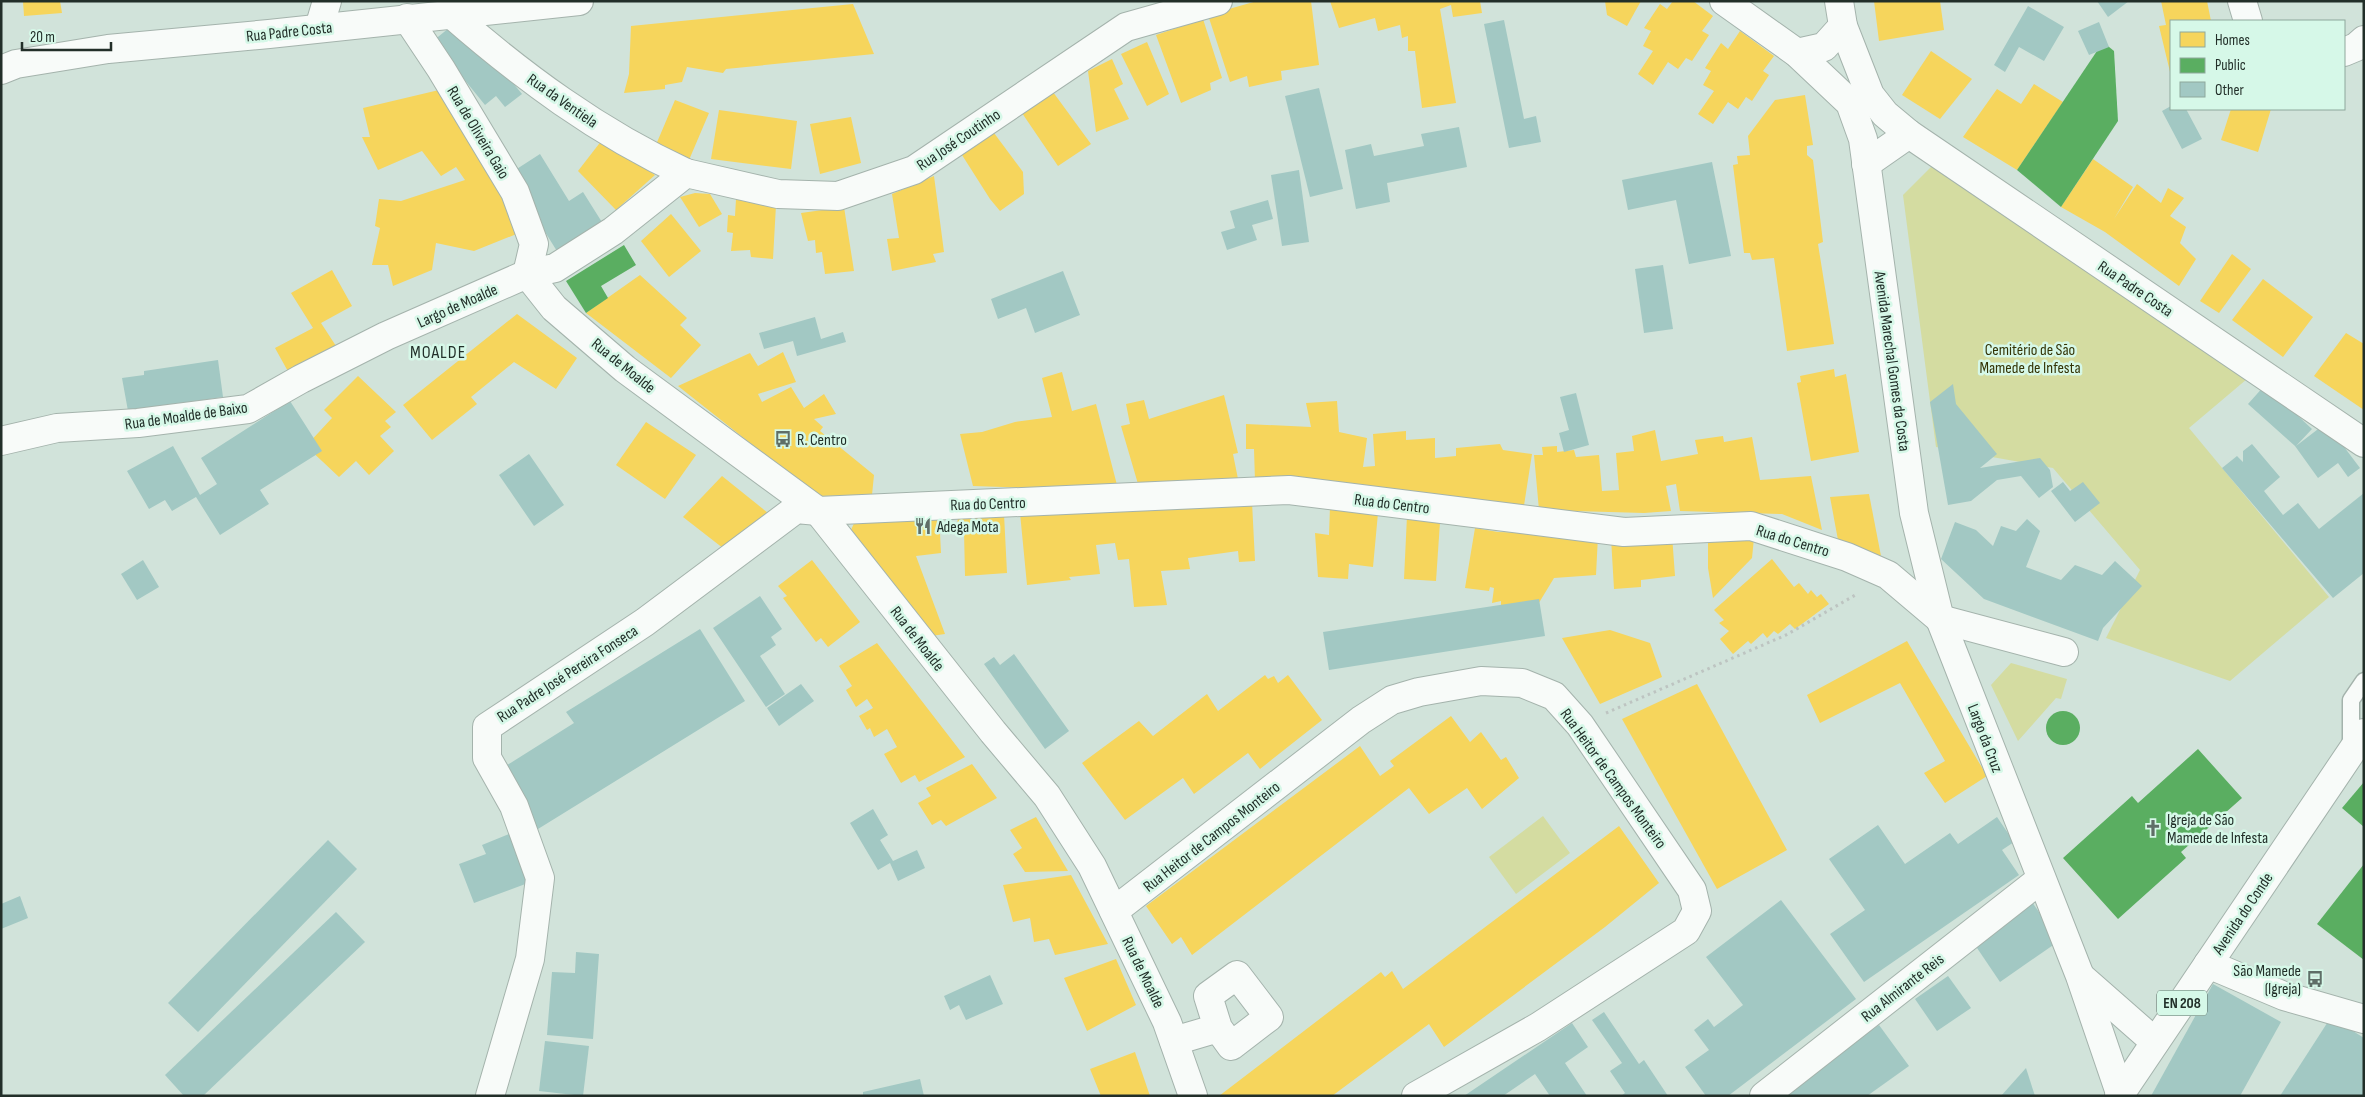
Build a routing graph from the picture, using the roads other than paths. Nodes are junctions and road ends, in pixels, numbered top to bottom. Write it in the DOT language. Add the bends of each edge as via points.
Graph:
graph roads {
  1 [pos="327,1"];
  2 [pos="579,1"];
  3 [pos="1218,1"];
  4 [pos="1724,1"];
  5 [pos="2242,1"];
  6 [pos="401,10"];
  7 [pos="450,13"];
  8 [pos="1841,14"];
  9 [pos="2248,20"];
  10 [pos="319,28"];
  11 [pos="2364,40"];
  12 [pos="2345,52"];
  13 [pos="1798,53"];
  14 [pos="1,70"];
  15 [pos="1860,99"];
  16 [pos="1909,134"];
  17 [pos="1866,164"];
  18 [pos="686,172"];
  19 [pos="527,274"];
  20 [pos="386,336"];
  21 [pos="1,442"];
  22 [pos="2364,443"];
  23 [pos="818,511"];
  24 [pos="1940,619"];
  25 [pos="2064,652"];
  26 [pos="2364,681"];
  27 [pos="2357,743"];
  28 [pos="2041,878"];
  29 [pos="1114,912"];
  30 [pos="2208,964"];
  31 [pos="2080,976"];
  32 [pos="2364,1019"];
  33 [pos="1218,1028"];
  34 [pos="1174,1041"];
  35 [pos="2155,1042"];
  36 [pos="2120,1095"];
  37 [pos="490,1096"];
  38 [pos="1193,1096"];
  39 [pos="1416,1096"];
  40 [pos="1764,1096"];
  1 -- 10 [label="street"];
  2 -- 7 [label="street, Rua Padre Costa"];
  3 -- 18 [label="street, Rua José Coutinho" via="1126,27 914,170 838,196 778,194"];
  4 -- 13 [label="street, Rua Padre Costa"];
  5 -- 9 [label="street"];
  6 -- 7 [label="street, Rua Padre Costa"];
  6 -- 10 [label="street, Rua Padre Costa"];
  6 -- 19 [label="street, Rua de Oliveira Gaio" via="441,69 515,192 534,244"];
  7 -- 18 [label="street, Rua da Ventiela" via="487,46 562,102 658,160"];
  8 -- 13 [label="street" via="1824,47"];
  8 -- 15 [label="street, Avenida Marechal Gomes da Costa"];
  10 -- 14 [label="street, Rua Padre Costa" via="108,49 16,64"];
  11 -- 12 [label="street"];
  13 -- 15 [label="street, Rua Padre Costa"];
  15 -- 16 [label="street, Rua Padre Costa"];
  15 -- 17 [label="street, Avenida Marechal Gomes da Costa"];
  16 -- 17 [label="street"];
  16 -- 22 [label="street, Rua Padre Costa"];
  17 -- 24 [label="street, Avenida Marechal Gomes da Costa" via="1914,513"];
  18 -- 19 [label="street" via="614,231 555,268"];
  19 -- 20 [label="street, Largo de Moalde"];
  19 -- 23 [label="street, Rua de Moalde" via="554,308 625,369"];
  20 -- 21 [label="street, Rua de Moalde de Baixo" via="248,409 138,423 57,428"];
  23 -- 24 [label="street, Rua do Centro" via="1289,490 1624,532 1751,526 1847,557 1888,575"];
  23 -- 29 [label="street, Rua de Moalde" via="1047,796 1092,866"];
  23 -- 37 [label="street, Rua Padre José Pereira Fonseca" via="796,509 645,622 486,726 487,758 514,806 540,878 530,959"];
  24 -- 25 [label="street"];
  24 -- 28 [label="street, Largo da Cruz"];
  26 -- 27 [label="lane" via="2351,700"];
  27 -- 30 [label="street, Avenida do Conde / EN 208"];
  28 -- 31 [label="street, Largo da Cruz"];
  28 -- 40 [label="street, Rua Almirante Reis"];
  29 -- 34 [label="street, Rua de Moalde"];
  29 -- 39 [label="street, Rua Heitor de Campos Monteiro" via="1361,720 1392,700 1481,681 1522,683 1554,696 1580,725 1692,890 1697,911 1686,931 1678,937 1538,1027"];
  30 -- 32 [label="street" via="2284,996"];
  30 -- 35 [label="street, Avenida do Conde / EN 208"];
  31 -- 35 [label="street, Largo da Cruz"];
  31 -- 36 [label="street, Largo da Cruz"];
  33 -- 34 [label="street"];
  34 -- 38 [label="street, Rua de Moalde"];
  35 -- 36 [label="street, Avenida do Conde / EN 208"];
}
